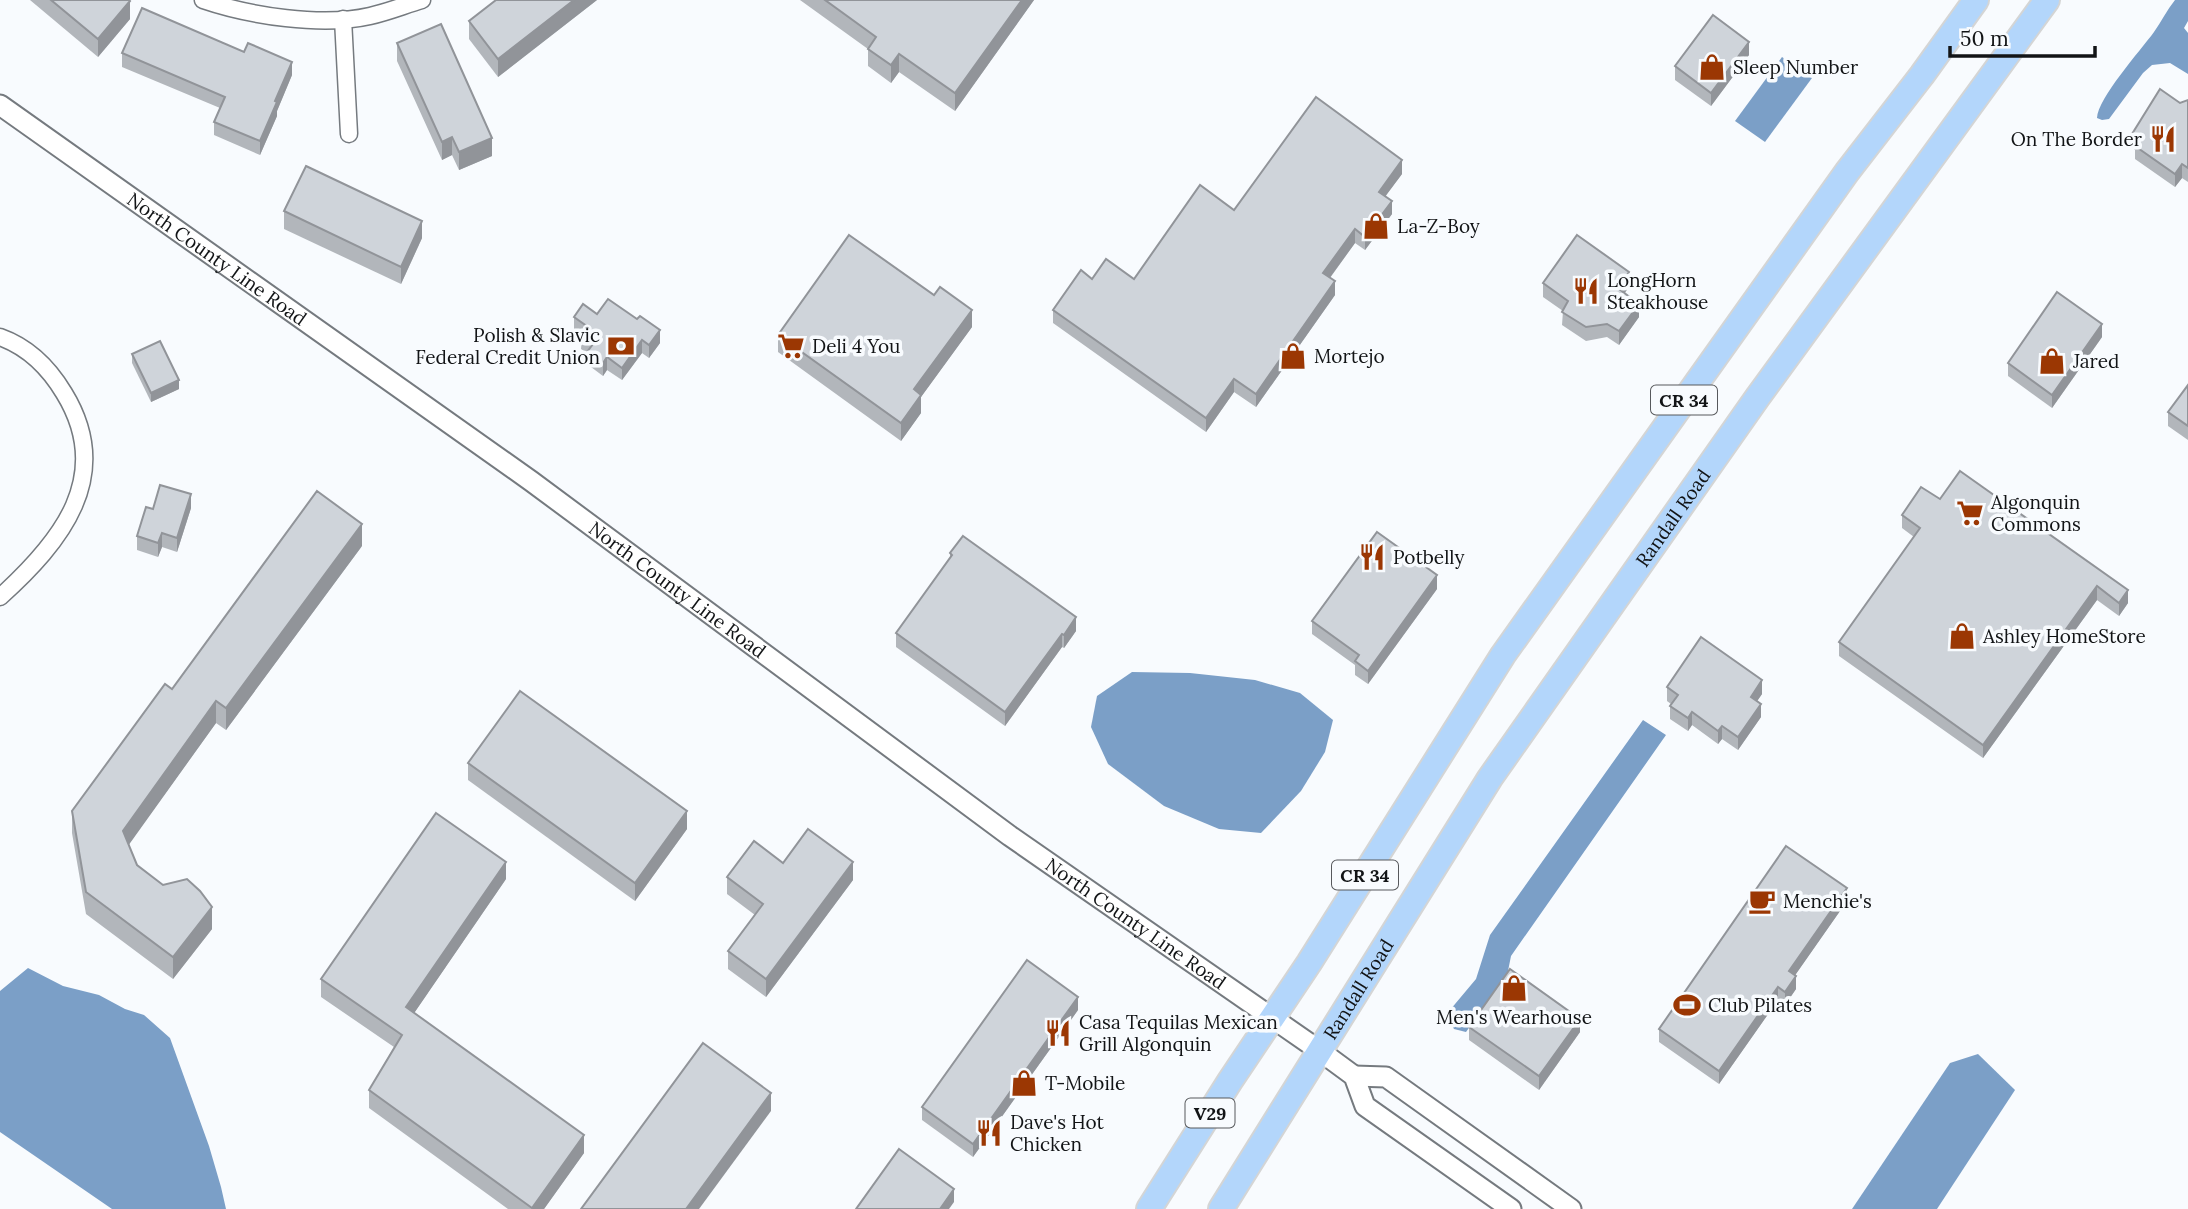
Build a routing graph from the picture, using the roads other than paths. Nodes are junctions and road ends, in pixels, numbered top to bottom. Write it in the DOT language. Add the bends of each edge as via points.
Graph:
graph roads {
  1 [pos="203,0"];
  2 [pos="422,0"];
  3 [pos="1976,0"];
  4 [pos="2047,0"];
  5 [pos="343,19"];
  6 [pos="0,105"];
  7 [pos="349,134"];
  8 [pos="0,337"];
  9 [pos="0,597"];
  10 [pos="1272,1018"];
  11 [pos="1320,1051"];
  12 [pos="1354,1076"];
  13 [pos="1149,1209"];
  14 [pos="1221,1209"];
  15 [pos="1511,1209"];
  16 [pos="1571,1209"];
  1 -- 5 [label="street" via="249,13"];
  2 -- 5 [label="street"];
  3 -- 10 [label="main road, CR 34" via="1847,172 1503,655"];
  4 -- 11 [label="main road, Randall Road / CR 34" via="1757,398 1513,746"];
  5 -- 7 [label="street"];
  6 -- 10 [label="street, North County Line Road" via="531,481 1019,842"];
  8 -- 9 [label="street" via="30,353 55,379 81,427 84,447 80,488 60,534"];
  10 -- 11 [label="street, North County Line Road"];
  10 -- 13 [label="main road, V29"];
  11 -- 12 [label="street, North County Line Road"];
  11 -- 14 [label="main road, Randall Road"];
  12 -- 15 [label="street" via="1365,1106"];
  12 -- 16 [label="street" via="1386,1077"];
}
